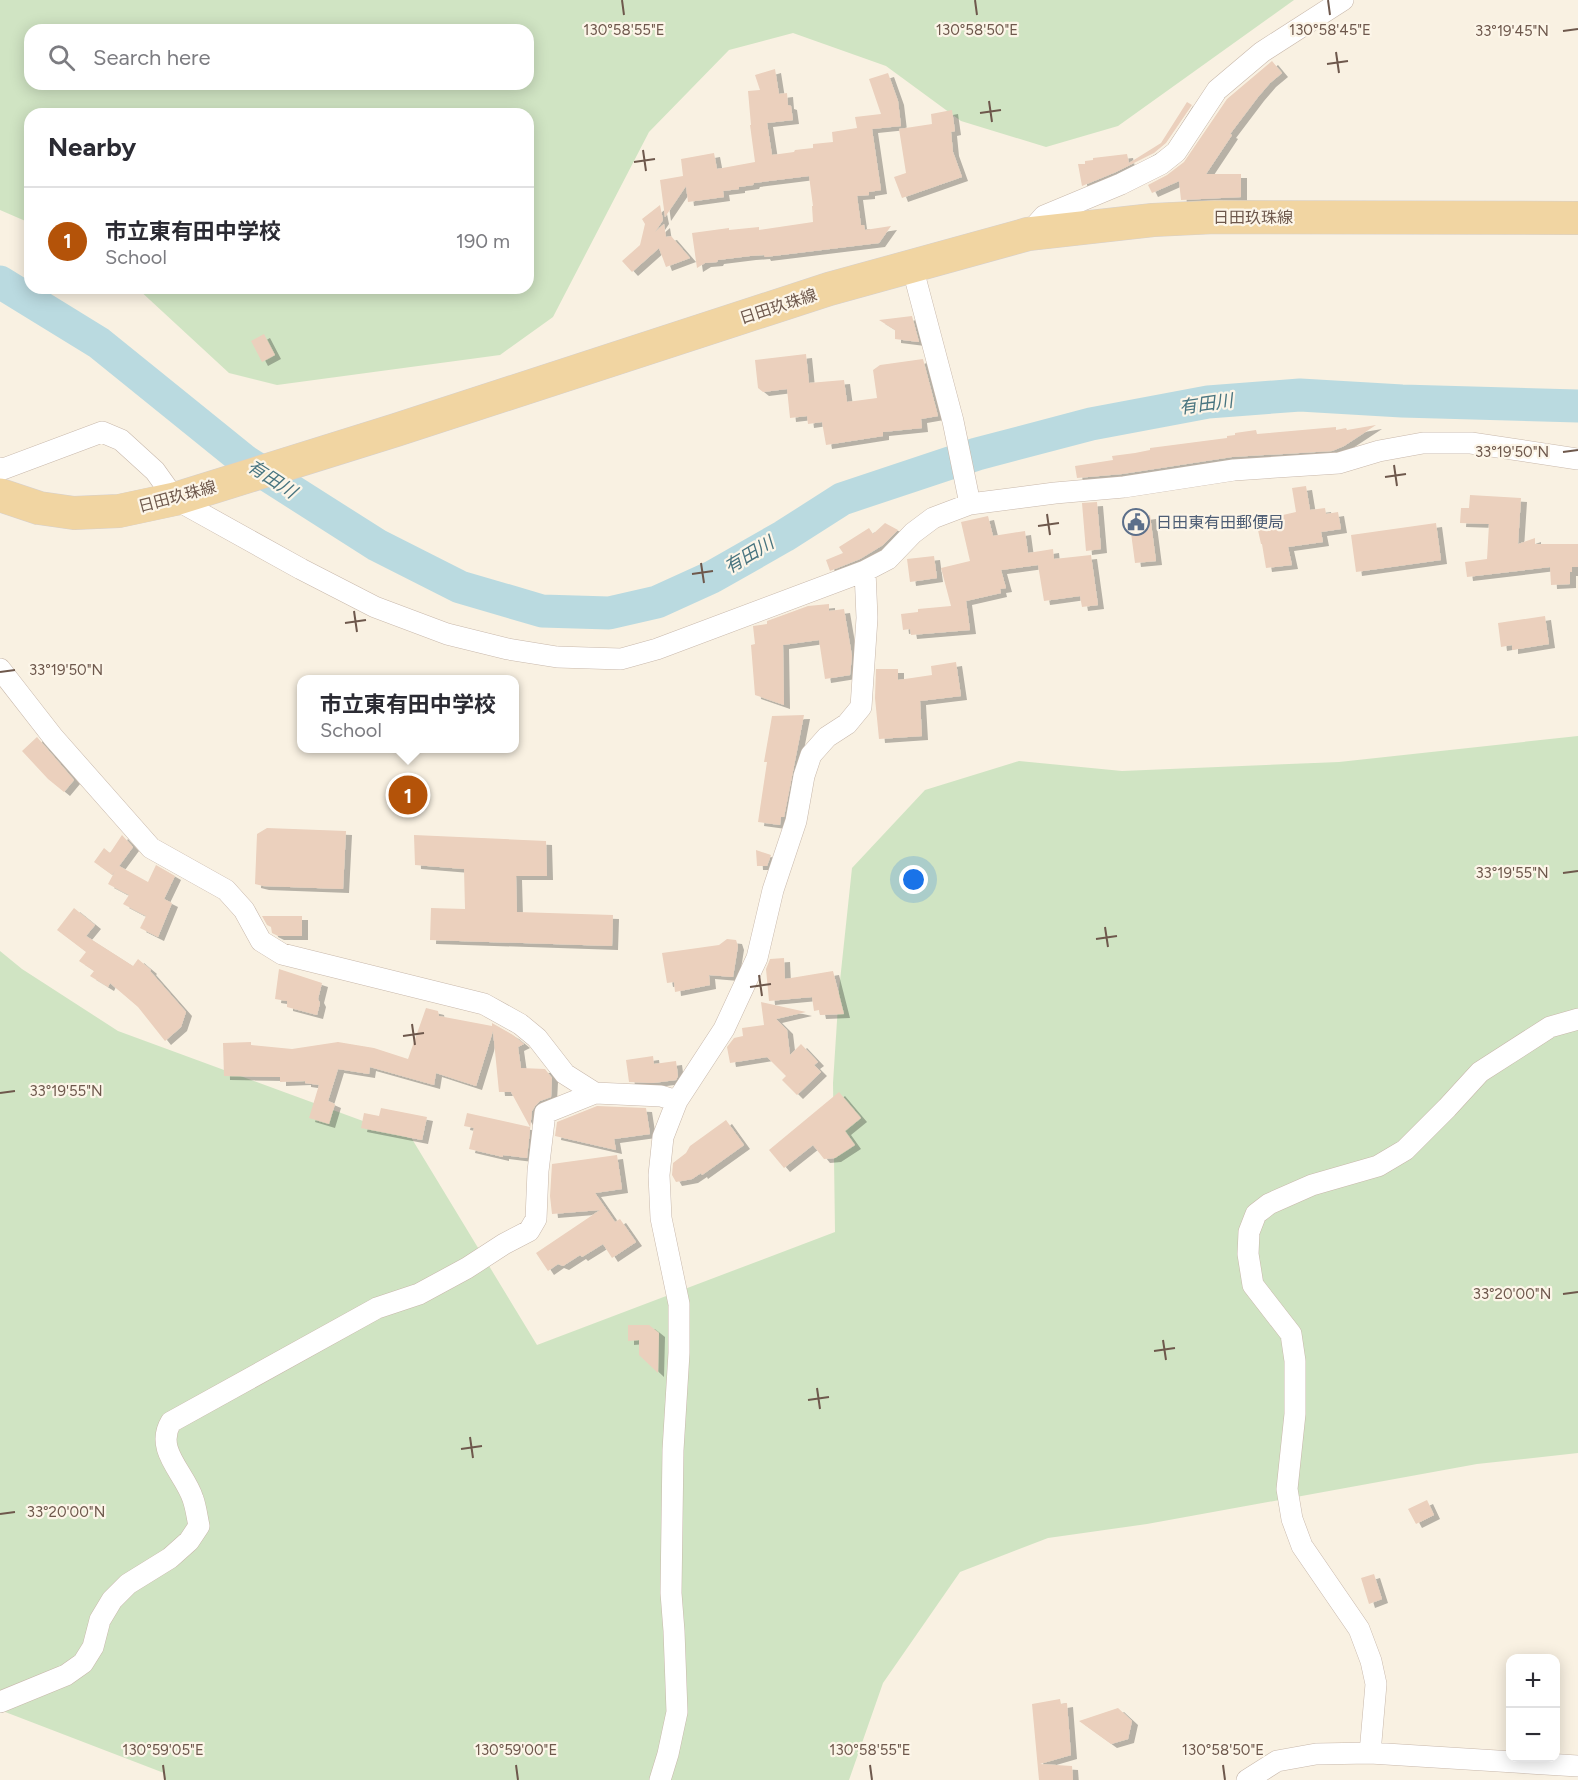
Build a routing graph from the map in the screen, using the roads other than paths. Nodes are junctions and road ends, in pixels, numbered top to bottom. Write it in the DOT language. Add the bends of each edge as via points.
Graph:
graph roads {
  1 [pos="1343,0"];
  2 [pos="1578,218"];
  3 [pos="1028,234"];
  4 [pos="912,266"];
  5 [pos="1578,459"];
  6 [pos="0,468"];
  7 [pos="0,495"];
  8 [pos="185,495"];
  9 [pos="970,504"];
  10 [pos="865,571"];
  11 [pos="0,669"];
  12 [pos="1578,1019"];
  13 [pos="595,1093"];
  14 [pos="677,1101"];
  15 [pos="0,1702"];
  16 [pos="1370,1753"];
  17 [pos="1578,1766"];
  18 [pos="660,1780"];
  19 [pos="1247,1780"];
  1 -- 3 [label="street" via="1262,52 1217,90 1176,152 1161,164 1044,216"];
  2 -- 3 [label="main road, 日田玖珠線" via="1215,217"];
  3 -- 4 [label="main road, 日田玖珠線"];
  4 -- 8 [label="main road, 日田玖珠線"];
  4 -- 9 [label="street" via="953,421"];
  5 -- 9 [label="street" via="1471,443 1423,443 1339,463 1234,470"];
  6 -- 8 [label="street" via="102,432 121,440"];
  7 -- 8 [label="main road, 日田玖珠線" via="39,508 74,513 119,511"];
  8 -- 10 [label="street" via="301,569 375,607 447,634 557,657 621,659 657,649"];
  9 -- 10 [label="street" via="933,518 888,559"];
  10 -- 14 [label="street" via="861,706 847,724 811,754 757,958 724,1029"];
  11 -- 13 [label="street" via="53,737 151,848 226,890 244,910 261,941 282,954 484,1005 520,1024 537,1038 565,1074"];
  12 -- 16 [label="street" via="1550,1027 1480,1072 1405,1150 1378,1166 1312,1185 1269,1204 1256,1215 1249,1232 1253,1285 1291,1334 1295,1414 1287,1489 1292,1520 1302,1546 1359,1629 1371,1661 1376,1684"];
  13 -- 14 [label="street" via="661,1096"];
  13 -- 15 [label="street" via="545,1113 536,1219 529,1231 419,1294 377,1308 171,1422 165,1432 168,1454 193,1498 199,1526 183,1547 128,1584 112,1600 83,1662 66,1674"];
  14 -- 18 [label="street" via="663,1137 659,1175 661,1218 679,1304 671,1593 677,1712"];
  16 -- 17 [label="street"];
  16 -- 19 [label="street" via="1316,1754 1277,1761"];
}
